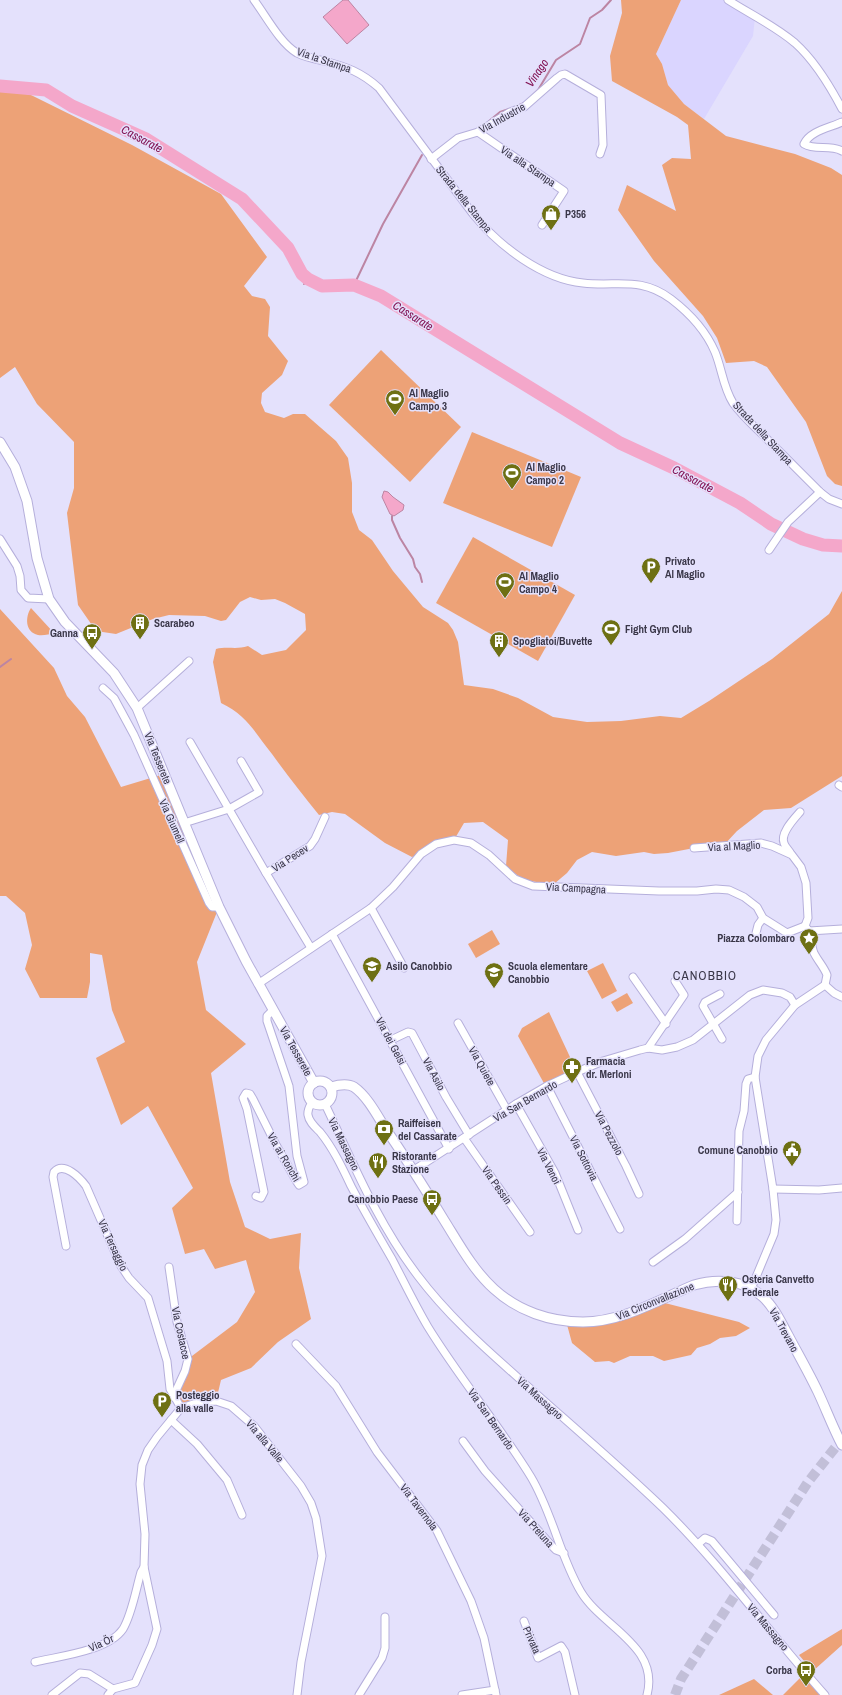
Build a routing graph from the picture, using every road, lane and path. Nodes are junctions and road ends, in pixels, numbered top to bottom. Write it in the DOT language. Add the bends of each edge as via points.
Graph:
graph roads {
  1 [pos="254,0"];
  2 [pos="728,0"];
  3 [pos="842,109"];
  4 [pos="842,122"];
  5 [pos="478,132"];
  6 [pos="842,152"];
  7 [pos="600,154"];
  8 [pos="430,156"];
  9 [pos="542,225"];
  10 [pos="0,442"];
  11 [pos="820,492"];
  12 [pos="842,504"];
  13 [pos="0,539"];
  14 [pos="769,550"];
  15 [pos="50,599"];
  16 [pos="189,661"];
  17 [pos="103,688"];
  18 [pos="137,708"];
  19 [pos="190,742"];
  20 [pos="241,761"];
  21 [pos="229,809"];
  22 [pos="800,812"];
  23 [pos="324,817"];
  24 [pos="184,823"];
  25 [pos="694,848"];
  26 [pos="792,855"];
  27 [pos="266,873"];
  28 [pos="219,907"];
  29 [pos="371,908"];
  30 [pos="763,918"];
  31 [pos="807,929"];
  32 [pos="842,929"];
  33 [pos="332,934"];
  34 [pos="755,937"];
  35 [pos="311,948"];
  36 [pos="404,968"];
  37 [pos="634,977"];
  38 [pos="675,981"];
  39 [pos="258,984"];
  40 [pos="825,985"];
  41 [pos="720,994"];
  42 [pos="842,997"];
  43 [pos="796,1004"];
  44 [pos="273,1010"];
  45 [pos="458,1023"];
  46 [pos="666,1024"];
  47 [pos="713,1024"];
  48 [pos="722,1038"];
  49 [pos="391,1040"];
  50 [pos="648,1048"];
  51 [pos="577,1072"];
  52 [pos="755,1077"];
  53 [pos="314,1082"];
  54 [pos="547,1086"];
  55 [pos="331,1087"];
  56 [pos="312,1102"];
  57 [pos="325,1104"];
  58 [pos="516,1104"];
  59 [pos="507,1110"];
  60 [pos="467,1136"];
  61 [pos="449,1149"];
  62 [pos="414,1170"];
  63 [pos="842,1188"];
  64 [pos="773,1189"];
  65 [pos="738,1192"];
  66 [pos="639,1194"];
  67 [pos="256,1196"];
  68 [pos="737,1221"];
  69 [pos="620,1229"];
  70 [pos="578,1230"];
  71 [pos="530,1232"];
  72 [pos="66,1246"];
  73 [pos="653,1262"];
  74 [pos="169,1267"];
  75 [pos="751,1288"];
  76 [pos="296,1344"];
  77 [pos="173,1397"];
  78 [pos="181,1408"];
  79 [pos="170,1420"];
  80 [pos="463,1440"];
  81 [pos="842,1445"];
  82 [pos="242,1515"];
  83 [pos="698,1544"];
  84 [pos="564,1553"];
  85 [pos="144,1567"];
  86 [pos="774,1615"];
  87 [pos="385,1617"];
  88 [pos="524,1621"];
  89 [pos="35,1662"];
  90 [pos="113,1689"];
  91 [pos="496,1692"];
  92 [pos="462,1694"];
  93 [pos="52,1695"];
  94 [pos="108,1695"];
  95 [pos="297,1695"];
  96 [pos="358,1695"];
  97 [pos="575,1695"];
  98 [pos="648,1695"];
  99 [pos="825,1695"];
  1 -- 8 [label="street, Via la Stampa" via="293,50 302,55 353,69 379,88"];
  2 -- 3 [label="street" via="795,43 828,84"];
  4 -- 6 [label="street" via="813,134 804,144 809,147 834,148"];
  5 -- 7 [label="street, Via Industrie" via="510,112 524,107 565,74 601,94 603,145"];
  5 -- 8 [label="street, Via Industrie" via="458,138"];
  5 -- 9 [label="street, Via alla Stampa" via="564,190"];
  8 -- 11 [label="street, Strada della Stampa" via="486,229 540,270 575,282 628,283 647,287 662,293 679,306 710,343 734,404"];
  10 -- 15 [label="main road, Via Tesserete" via="15,467 27,501 37,558"];
  11 -- 12 [label="street, Strada della Stampa"];
  11 -- 14 [label="street" via="788,522"];
  13 -- 15 [label="street" via="17,566 22,593 28,598"];
  15 -- 18 [label="main road, Via Tesserete" via="65,622 114,673"];
  16 -- 18 [label="street"];
  17 -- 28 [label="street, Via Giumell" via="114,698 134,735 209,903 212,907"];
  18 -- 24 [label="main road, Via Tesserete"];
  19 -- 21 [label="street, Via Pecev"];
  20 -- 21 [label="street" via="259,792"];
  21 -- 24 [label="street"];
  21 -- 27 [label="street, Via Pecev"];
  22 -- 26 [label="street" via="783,837"];
  23 -- 27 [label="street, Via Pecev" via="310,846"];
  24 -- 28 [label="main road, Via Tesserete"];
  25 -- 26 [label="street, Via al Maglio" via="761,843"];
  26 -- 31 [label="street" via="801,867 806,883"];
  27 -- 35 [label="street"];
  28 -- 39 [label="main road, Via Tesserete"];
  29 -- 30 [label="street, Via Campagna" via="421,854 436,844 454,840 471,843 489,855 515,879 526,884 659,891 723,889 744,897 757,907"];
  29 -- 33 [label="street, Via Campagna"];
  29 -- 36 [label="street"];
  30 -- 31 [label="street, Via Campagna" via="787,933"];
  30 -- 34 [label="street"];
  31 -- 32 [label="street"];
  31 -- 40 [label="street" via="812,948 827,976"];
  33 -- 35 [label="street, Via Campagna"];
  33 -- 49 [label="street, Via dei Gelsi"];
  35 -- 39 [label="street, Via Campagna"];
  37 -- 46 [label="street"];
  38 -- 46 [label="street" via="684,995"];
  39 -- 44 [label="main road, Via Tesserete"];
  40 -- 42 [label="street"];
  40 -- 43 [label="street"];
  41 -- 47 [label="street" via="703,1005"];
  43 -- 47 [label="street, Via San Bernardo" via="788,995 763,990 750,996"];
  43 -- 52 [label="street" via="761,1047"];
  44 -- 53 [label="main road, Via Tesserete"];
  44 -- 67 [label="street, Via ai Ronchi" via="267,1016 267,1021 287,1079 297,1156 304,1182 301,1185 297,1182 253,1099 246,1093 243,1098 264,1192 261,1198"];
  45 -- 59 [label="street, Via Quiete"];
  46 -- 50 [label="street"];
  47 -- 48 [label="street"];
  47 -- 50 [label="street, Via San Bernardo" via="693,1040 677,1047 662,1050"];
  49 -- 60 [label="street, Via Asilo" via="408,1032 412,1033"];
  49 -- 61 [label="street, Via dei Gelsi"];
  50 -- 51 [label="street, Via San Bernardo" via="603,1061"];
  51 -- 54 [label="street, Via San Bernardo"];
  51 -- 66 [label="street, Via Pezzolo"];
  52 -- 64 [label="street"];
  52 -- 65 [label="street" via="748,1079 746,1084 739,1131"];
  53 -- 55 [label="main road" via="325,1082"];
  53 -- 56 [label="main road" via="308,1092"];
  54 -- 58 [label="street, Via San Bernardo"];
  54 -- 69 [label="street, Via Sottovia"];
  55 -- 57 [label="main road" via="331,1098"];
  55 -- 62 [label="main road" via="345,1085 357,1089"];
  56 -- 57 [label="main road" via="318,1105"];
  56 -- 84 [label="street, Via San Bernardo" via="308,1111 309,1119 332,1150 429,1328 530,1477 545,1505"];
  57 -- 83 [label="street, Via Massagno" via="386,1228 412,1268 433,1294 475,1340 622,1470"];
  58 -- 59 [label="street, Via San Bernardo"];
  58 -- 70 [label="street, Via Venoi" via="554,1174"];
  59 -- 60 [label="street, Via San Bernardo"];
  60 -- 61 [label="street, Via San Bernardo"];
  60 -- 71 [label="street, Via Pessin"];
  61 -- 62 [label="street, Via San Bernardo"];
  62 -- 75 [label="main road, Via Circonvallazione" via="482,1277 506,1299 538,1315 566,1321 594,1322 630,1313 700,1283 726,1282"];
  63 -- 64 [label="street"];
  64 -- 75 [label="street" via="776,1228"];
  65 -- 68 [label="street"];
  65 -- 73 [label="street" via="686,1239"];
  72 -- 77 [label="street, Via Tersaggio" via="53,1176 54,1172 61,1168 76,1175 86,1186 121,1266 148,1298 167,1361"];
  74 -- 77 [label="street, Via Costacce" via="177,1322 188,1359"];
  75 -- 81 [label="main road, Via Trevano" via="763,1297 774,1311 811,1378"];
  76 -- 91 [label="street, Via Tavernola" via="336,1386 377,1452 437,1531 471,1601 484,1638"];
  77 -- 78 [label="street, Via Tersaggio"];
  78 -- 79 [label="street, Via alla Valle"];
  78 -- 95 [label="street, Via alla Valle" via="199,1402 216,1401 235,1408 276,1453 301,1486 314,1510 322,1556"];
  79 -- 82 [label="street" via="197,1444 227,1480"];
  79 -- 85 [label="street, Via alla Valle" via="152,1443 141,1470 145,1534"];
  80 -- 84 [label="street, Via Preluna" via="485,1470 552,1546"];
  83 -- 86 [label="street" via="705,1538 712,1541"];
  83 -- 99 [label="street, Via Massagno"];
  84 -- 98 [label="street, Via Preluna" via="583,1595 642,1656 648,1667"];
  85 -- 89 [label="street, Via Ör" via="126,1624 116,1637 88,1650"];
  85 -- 90 [label="street" via="157,1629 136,1683"];
  87 -- 96 [label="street" via="385,1648 382,1658"];
  88 -- 97 [label="street, Privata" via="538,1658 561,1646 565,1652"];
  90 -- 93 [label="street" via="89,1674 80,1674"];
  90 -- 94 [label="street"];
  91 -- 92 [label="street"];
}
